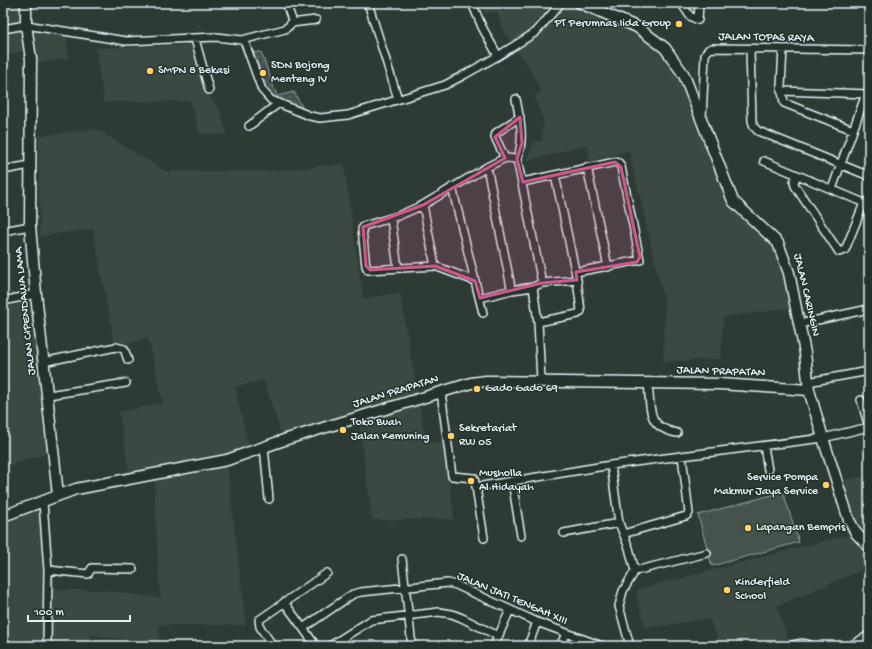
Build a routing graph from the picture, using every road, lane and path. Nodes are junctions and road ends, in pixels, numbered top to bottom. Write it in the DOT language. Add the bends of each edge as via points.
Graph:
graph roads {
  1 [pos="26,3"];
  2 [pos="286,3"];
  3 [pos="368,3"];
  4 [pos="472,3"];
  5 [pos="561,3"];
  6 [pos="580,3"];
  7 [pos="681,3"];
  8 [pos="699,3"];
  9 [pos="316,20"];
  10 [pos="291,23"];
  11 [pos="26,25"];
  12 [pos="3,29"];
  13 [pos="195,39"];
  14 [pos="242,40"];
  15 [pos="750,49"];
  16 [pos="783,49"];
  17 [pos="869,50"];
  18 [pos="498,56"];
  19 [pos="210,90"];
  20 [pos="781,91"];
  21 [pos="868,94"];
  22 [pos="398,99"];
  23 [pos="516,99"];
  24 [pos="279,103"];
  25 [pos="520,117"];
  26 [pos="702,119"];
  27 [pos="249,126"];
  28 [pos="853,130"];
  29 [pos="505,158"];
  30 [pos="517,159"];
  31 [pos="764,161"];
  32 [pos="841,164"];
  33 [pos="30,165"];
  34 [pos="487,167"];
  35 [pos="587,167"];
  36 [pos="3,170"];
  37 [pos="556,175"];
  38 [pos="797,175"];
  39 [pos="869,176"];
  40 [pos="523,182"];
  41 [pos="452,187"];
  42 [pos="832,188"];
  43 [pos="867,204"];
  44 [pos="423,205"];
  45 [pos="391,219"];
  46 [pos="30,226"];
  47 [pos="3,230"];
  48 [pos="435,266"];
  49 [pos="608,267"];
  50 [pos="398,268"];
  51 [pos="576,272"];
  52 [pos="577,280"];
  53 [pos="475,281"];
  54 [pos="542,283"];
  55 [pos="533,287"];
  56 [pos="512,290"];
  57 [pos="36,294"];
  58 [pos="480,298"];
  59 [pos="3,301"];
  60 [pos="869,309"];
  61 [pos="483,313"];
  62 [pos="538,322"];
  63 [pos="799,324"];
  64 [pos="128,360"];
  65 [pos="43,362"];
  66 [pos="869,372"];
  67 [pos="541,380"];
  68 [pos="648,382"];
  69 [pos="126,383"];
  70 [pos="809,386"];
  71 [pos="440,392"];
  72 [pos="48,395"];
  73 [pos="861,400"];
  74 [pos="869,427"];
  75 [pos="677,433"];
  76 [pos="823,438"];
  77 [pos="764,446"];
  78 [pos="264,447"];
  79 [pos="682,456"];
  80 [pos="611,465"];
  81 [pos="768,470"];
  82 [pos="512,481"];
  83 [pos="476,487"];
  84 [pos="58,496"];
  85 [pos="270,499"];
  86 [pos="42,502"];
  87 [pos="3,516"];
  88 [pos="619,523"];
  89 [pos="564,533"];
  90 [pos="623,534"];
  91 [pos="520,536"];
  92 [pos="484,538"];
  93 [pos="869,547"];
  94 [pos="707,553"];
  95 [pos="402,559"];
  96 [pos="133,569"];
  97 [pos="48,570"];
  98 [pos="635,571"];
  99 [pos="327,573"];
  100 [pos="406,587"];
  101 [pos="284,602"];
  102 [pos="510,610"];
  103 [pos="408,615"];
  104 [pos="537,622"];
  105 [pos="303,628"];
  106 [pos="566,634"];
  107 [pos="498,636"];
  108 [pos="869,636"];
  109 [pos="47,646"];
  110 [pos="273,646"];
  111 [pos="316,646"];
  112 [pos="330,646"];
  113 [pos="412,646"];
  114 [pos="494,646"];
  115 [pos="528,646"];
  116 [pos="560,646"];
  117 [pos="602,646"];
  118 [pos="630,646"];
  119 [pos="789,646"];
  120 [pos="811,646"];
  121 [pos="850,646"];
  1 -- 11 [label="main road, JALAN CIPENDAWA LAMA"];
  2 -- 10 [label="street"];
  3 -- 22 [label="street"];
  4 -- 18 [label="street"];
  5 -- 18 [label="street" via="542,26"];
  6 -- 26 [label="main road, JALAN CARINGIN" via="637,27 665,48 684,75"];
  7 -- 8 [label="street" via="695,20 699,17"];
  9 -- 10 [label="street"];
  10 -- 14 [label="street" via="285,29"];
  11 -- 12 [label="street"];
  11 -- 13 [label="street" via="126,41"];
  11 -- 33 [label="main road, JALAN CIPENDAWA LAMA" via="31,59"];
  13 -- 14 [label="street" via="230,37"];
  13 -- 19 [label="street"];
  14 -- 24 [label="street" via="262,90 271,100"];
  15 -- 16 [label="street, JALAN TOPAS RAYA"];
  15 -- 26 [label="street, JALAN TOPAS RAYA" via="708,50 705,55"];
  15 -- 32 [label="street" via="754,127 758,131"];
  16 -- 17 [label="street, JALAN TOPAS RAYA"];
  16 -- 20 [label="street"];
  18 -- 22 [label="street" via="445,85"];
  20 -- 21 [label="street"];
  20 -- 28 [label="street" via="785,104"];
  21 -- 28 [label="street"];
  22 -- 24 [label="street" via="348,115 320,118"];
  23 -- 25 [label="street"];
  24 -- 27 [label="street"];
  25 -- 29 [label="street" via="496,133 495,137"];
  25 -- 30 [label="street" via="522,143"];
  26 -- 63 [label="main road, JALAN CARINGIN" via="733,200 773,237 783,252"];
  28 -- 32 [label="street"];
  29 -- 30 [label="street"];
  29 -- 34 [label="street"];
  30 -- 40 [label="street"];
  31 -- 38 [label="street"];
  32 -- 39 [label="street"];
  32 -- 42 [label="street"];
  33 -- 36 [label="street"];
  33 -- 46 [label="main road, JALAN CIPENDAWA LAMA"];
  34 -- 41 [label="street"];
  34 -- 56 [label="street"];
  35 -- 37 [label="street"];
  35 -- 49 [label="street"];
  35 -- 49 [label="street" via="615,162 621,166 640,257 637,262"];
  37 -- 40 [label="street"];
  37 -- 51 [label="street"];
  38 -- 42 [label="street"];
  38 -- 43 [label="street" via="795,186 839,252 845,250"];
  40 -- 54 [label="street"];
  41 -- 44 [label="street"];
  41 -- 53 [label="street"];
  42 -- 43 [label="street"];
  44 -- 45 [label="street"];
  44 -- 48 [label="street"];
  45 -- 50 [label="street"];
  45 -- 50 [label="street" via="363,227 366,266 370,270"];
  46 -- 47 [label="street"];
  46 -- 57 [label="main road, JALAN CIPENDAWA LAMA"];
  48 -- 50 [label="street"];
  48 -- 53 [label="street"];
  49 -- 51 [label="street"];
  51 -- 52 [label="street"];
  52 -- 54 [label="street"];
  52 -- 62 [label="street" via="580,313"];
  53 -- 58 [label="street"];
  54 -- 55 [label="street"];
  55 -- 56 [label="street"];
  55 -- 62 [label="street"];
  56 -- 58 [label="street"];
  57 -- 59 [label="street"];
  57 -- 65 [label="main road, JALAN CIPENDAWA LAMA"];
  58 -- 61 [label="street"];
  60 -- 63 [label="street"];
  62 -- 67 [label="street"];
  63 -- 70 [label="main road, JALAN CARINGIN"];
  64 -- 65 [label="street" via="124,349 116,347"];
  65 -- 72 [label="main road, JALAN CIPENDAWA LAMA"];
  66 -- 70 [label="street"];
  67 -- 68 [label="main road, JALAN PRAPATAN"];
  67 -- 71 [label="main road, JALAN PRAPATAN" via="486,381"];
  68 -- 70 [label="main road, JALAN PRAPATAN"];
  68 -- 75 [label="street" via="652,420 661,429"];
  69 -- 72 [label="street"];
  70 -- 76 [label="main road, JALAN CARINGIN"];
  71 -- 78 [label="main road, JALAN PRAPATAN"];
  71 -- 83 [label="street" via="452,476 474,478"];
  72 -- 84 [label="main road, JALAN CIPENDAWA LAMA"];
  73 -- 74 [label="street"];
  74 -- 76 [label="street"];
  76 -- 77 [label="street"];
  76 -- 93 [label="main road, JALAN CARINGIN" via="849,520 856,533"];
  77 -- 79 [label="street"];
  77 -- 81 [label="street"];
  78 -- 84 [label="main road, JALAN PRAPATAN" via="227,460 76,489"];
  78 -- 85 [label="street"];
  79 -- 80 [label="street"];
  79 -- 90 [label="street" via="689,513"];
  80 -- 82 [label="street"];
  80 -- 88 [label="street"];
  82 -- 83 [label="street"];
  82 -- 91 [label="street"];
  83 -- 92 [label="street"];
  84 -- 86 [label="main road, JALAN PRAPATAN"];
  86 -- 87 [label="main road, JALAN PRAPATAN"];
  86 -- 97 [label="street"];
  88 -- 89 [label="street"];
  88 -- 90 [label="street"];
  90 -- 98 [label="street"];
  94 -- 98 [label="street"];
  95 -- 100 [label="street"];
  96 -- 97 [label="street" via="92,568 88,574"];
  97 -- 109 [label="street"];
  98 -- 118 [label="street" via="623,590 620,602 620,615"];
  99 -- 101 [label="street"];
  100 -- 102 [label="street, JALAN JATI TENGAH XIII" via="456,585"];
  100 -- 103 [label="street"];
  100 -- 105 [label="street, JALAN JATI TENGAH XIII" via="357,593"];
  101 -- 105 [label="street"];
  101 -- 110 [label="street" via="258,622"];
  102 -- 104 [label="street, JALAN JATI TENGAH XIII"];
  102 -- 107 [label="street"];
  103 -- 107 [label="street" via="446,612"];
  103 -- 112 [label="street" via="371,620"];
  103 -- 113 [label="street"];
  104 -- 106 [label="street, JALAN JATI TENGAH XIII"];
  104 -- 115 [label="street"];
  105 -- 111 [label="street"];
  106 -- 116 [label="street"];
  106 -- 117 [label="street, JALAN JATI TENGAH XIII"];
  107 -- 114 [label="street"];
  108 -- 121 [label="street"];
  119 -- 120 [label="street" via="807,643"];
}
